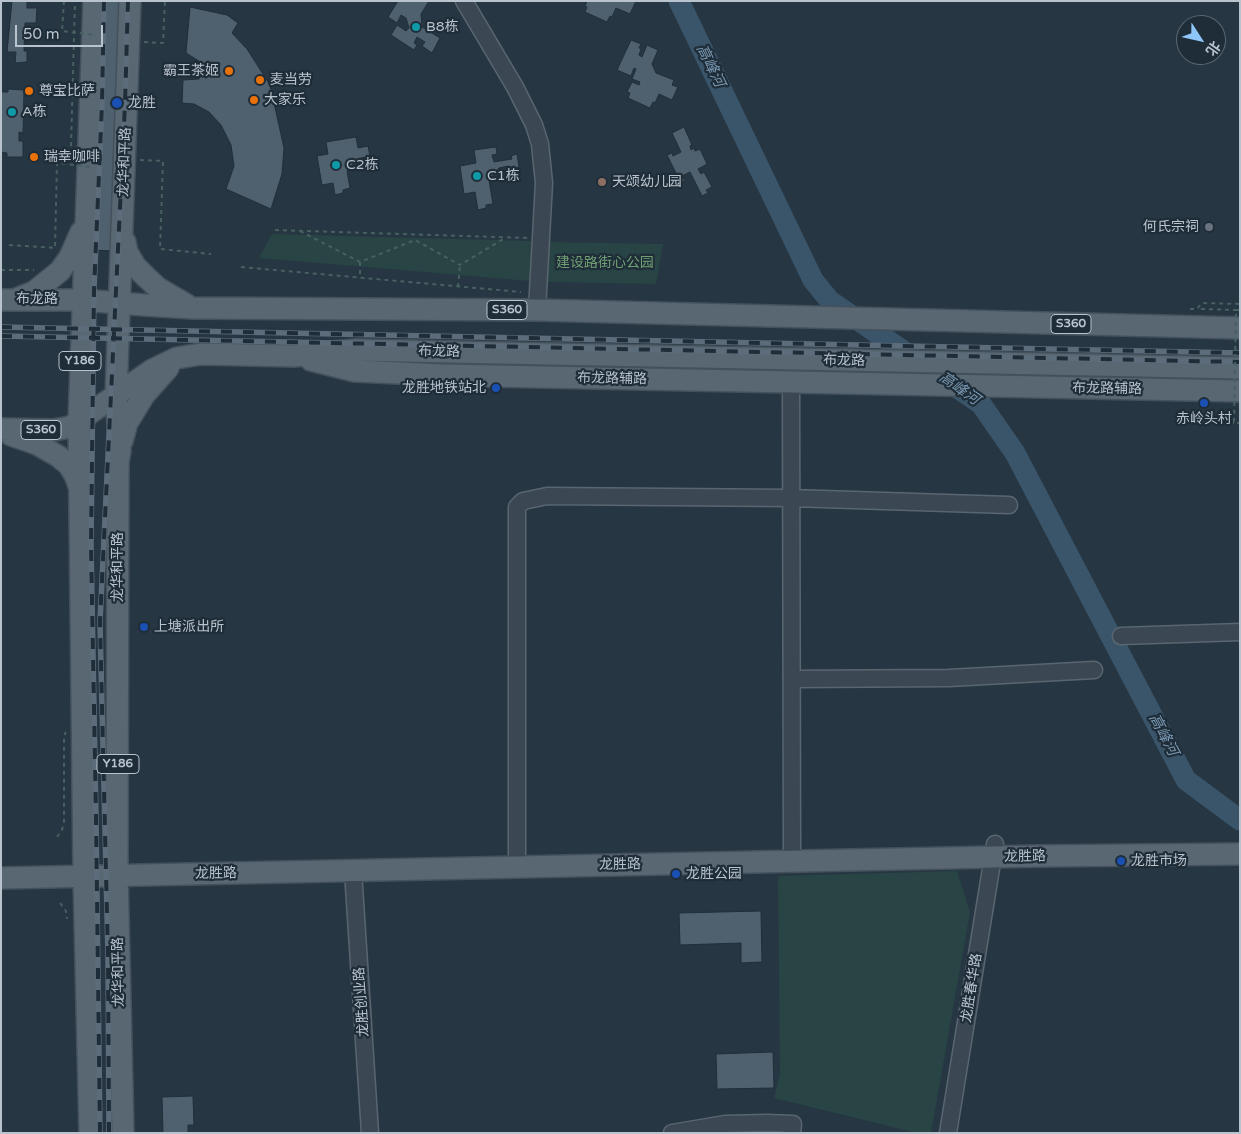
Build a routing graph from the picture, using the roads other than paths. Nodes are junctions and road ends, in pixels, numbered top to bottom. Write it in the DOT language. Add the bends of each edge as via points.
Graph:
graph roads {
  1 [pos="94,1"];
  2 [pos="130,1"];
  3 [pos="464,1"];
  4 [pos="86,218"];
  5 [pos="123,235"];
  6 [pos="8,300"];
  7 [pos="82,300"];
  8 [pos="120,303"];
  9 [pos="192,308"];
  10 [pos="537,310"];
  11 [pos="1239,316"];
  12 [pos="294,356"];
  13 [pos="177,358"];
  14 [pos="1240,368"];
  15 [pos="791,383"];
  16 [pos="1240,392"];
  17 [pos="116,396"];
  18 [pos="79,422"];
  19 [pos="1,430"];
  20 [pos="120,451"];
  21 [pos="80,486"];
  22 [pos="791,498"];
  23 [pos="1009,505"];
  24 [pos="1240,632"];
  25 [pos="1121,636"];
  26 [pos="1094,670"];
  27 [pos="792,679"];
  28 [pos="1240,841"];
  29 [pos="994,851"];
  30 [pos="1240,854"];
  31 [pos="517,855"];
  32 [pos="792,855"];
  33 [pos="1,865"];
  34 [pos="84,870"];
  35 [pos="118,870"];
  36 [pos="354,876"];
  37 [pos="1,878"];
  38 [pos="375,1131"];
  39 [pos="90,1133"];
  40 [pos="122,1133"];
  41 [pos="672,1133"];
  42 [pos="792,1133"];
  43 [pos="948,1133"];
  1 -- 4 [label="main road, Y186"];
  2 -- 5 [label="main road, 龙华和平路 / Y186"];
  3 -- 10 [label="street" via="515,87 540,144 544,184"];
  4 -- 6 [label="main road" via="70,257 60,272 34,292"];
  4 -- 7 [label="main road, Y186"];
  5 -- 8 [label="main road, 龙华和平路 / Y186"];
  5 -- 9 [label="main road" via="127,252 146,277 166,294"];
  6 -- 7 [label="main road, 布龙路 / S360"];
  7 -- 8 [label="main road, 布龙路 / S360"];
  7 -- 18 [label="main road, Y186"];
  8 -- 9 [label="main road, 布龙路 / S360"];
  8 -- 17 [label="main road, 龙华和平路 / Y186"];
  9 -- 10 [label="main road, 布龙路 / S360"];
  10 -- 11 [label="main road, 布龙路 / S360" via="902,319"];
  12 -- 13 [label="main road, 布龙路 / S360" via="201,354"];
  12 -- 14 [label="main road, 布龙路 / S360" via="356,350"];
  12 -- 15 [label="main road, 布龙路辅路" via="355,371"];
  13 -- 17 [label="main road, 布龙路 / S360" via="142,376"];
  13 -- 20 [label="main road" via="144,395 127,423"];
  15 -- 16 [label="main road, 布龙路辅路"];
  15 -- 22 [label="street"];
  17 -- 18 [label="main road, 布龙路 / S360"];
  17 -- 20 [label="main road, 龙华和平路 / Y186"];
  18 -- 19 [label="main road, 布龙路 / S360" via="54,430"];
  18 -- 21 [label="main road, Y186"];
  19 -- 21 [label="main road" via="58,456 69,466"];
  20 -- 35 [label="main road, 龙华和平路 / Y186"];
  21 -- 34 [label="main road, Y186"];
  22 -- 23 [label="street"];
  22 -- 27 [label="street"];
  22 -- 31 [label="street" via="547,496 523,501 517,507"];
  24 -- 25 [label="street"];
  26 -- 27 [label="street" via="948,678"];
  27 -- 32 [label="street"];
  28 -- 29 [label="main road, 龙胜路"];
  29 -- 30 [label="main road, 龙胜路"];
  29 -- 32 [label="main road, 龙胜路"];
  29 -- 43 [label="street, 龙胜春华路"];
  31 -- 32 [label="main road, 龙胜路"];
  31 -- 35 [label="main road, 龙胜路"];
  32 -- 36 [label="main road, 龙胜路"];
  33 -- 34 [label="main road, 龙胜路"];
  34 -- 35 [label="main road, 龙胜路"];
  34 -- 37 [label="main road, 龙胜路"];
  34 -- 39 [label="main road, Y186"];
  35 -- 36 [label="main road, 龙胜路"];
  35 -- 40 [label="main road, 龙华和平路 / Y186"];
  36 -- 38 [label="street, 龙胜创业路"];
  41 -- 42 [label="street" via="725,1124 767,1123 793,1124"];
}
